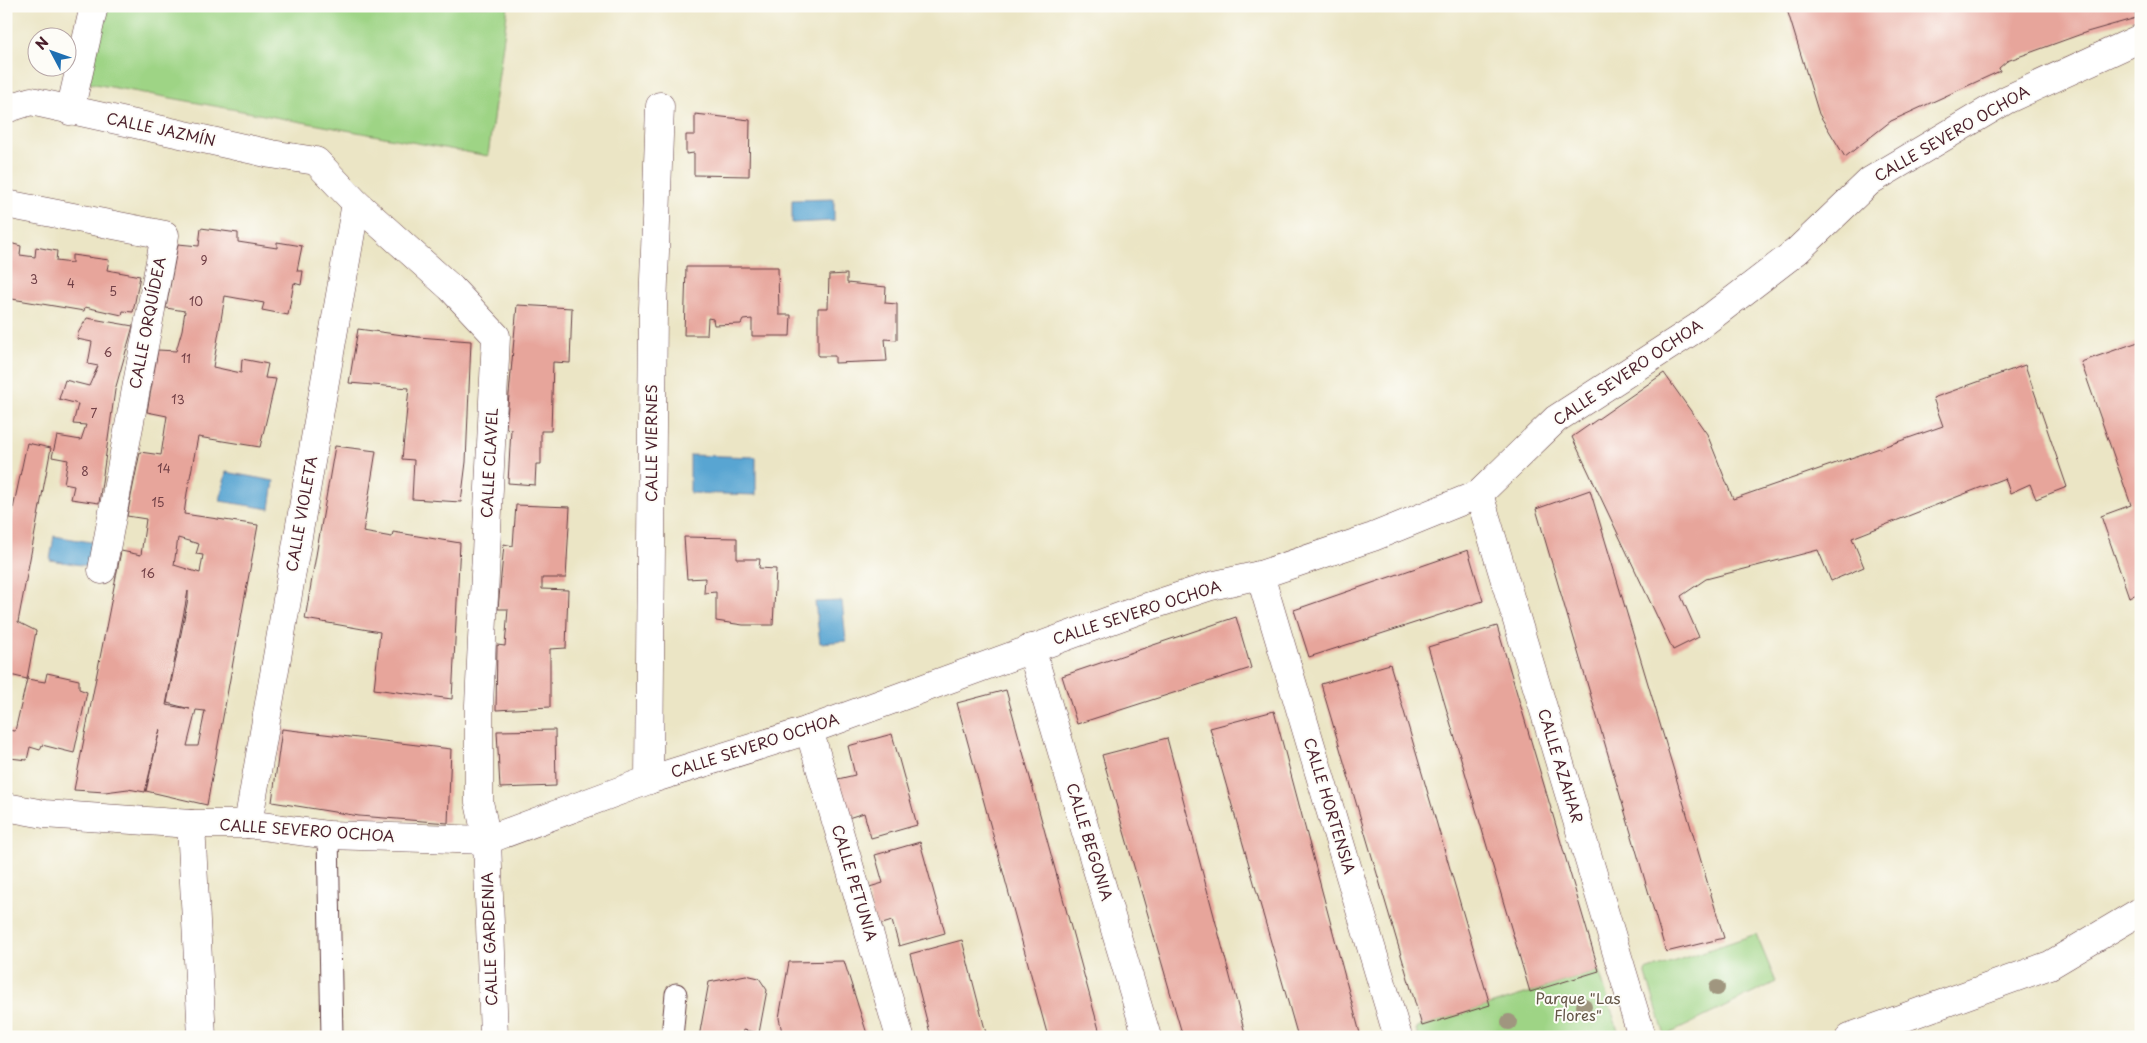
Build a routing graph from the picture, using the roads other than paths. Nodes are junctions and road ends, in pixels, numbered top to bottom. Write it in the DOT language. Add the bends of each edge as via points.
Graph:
graph roads {
  1 [pos="94,6"];
  2 [pos="2141,38"];
  3 [pos="660,106"];
  4 [pos="6,109"];
  5 [pos="70,111"];
  6 [pos="316,161"];
  7 [pos="356,203"];
  8 [pos="6,204"];
  9 [pos="1479,494"];
  10 [pos="102,570"];
  11 [pos="1260,575"];
  12 [pos="1031,648"];
  13 [pos="809,730"];
  14 [pos="649,780"];
  15 [pos="6,807"];
  16 [pos="190,824"];
  17 [pos="248,824"];
  18 [pos="328,836"];
  19 [pos="487,840"];
  20 [pos="2141,911"];
  21 [pos="676,994"];
  22 [pos="202,1037"];
  23 [pos="332,1037"];
  24 [pos="494,1037"];
  25 [pos="672,1037"];
  26 [pos="900,1037"];
  27 [pos="1148,1037"];
  28 [pos="1398,1037"];
  29 [pos="1642,1037"];
  30 [pos="1850,1037"];
  1 -- 5 [label="street"];
  2 -- 9 [label="street, CALLE SEVERO OCHOA" via="2006,100 1870,180 1797,251 1698,327 1556,419"];
  3 -- 14 [label="street, CALLE VIERNES" via="653,309"];
  4 -- 5 [label="street, CALLE JAZMÍN" via="31,101"];
  5 -- 6 [label="street, CALLE JAZMÍN"];
  6 -- 7 [label="street, CALLE CLAVEL"];
  7 -- 17 [label="street, CALLE VIOLETA"];
  7 -- 19 [label="street, CALLE CLAVEL" via="451,288 496,336 479,705 479,802"];
  8 -- 10 [label="street, CALLE ORQUÍDEA" via="165,235"];
  9 -- 11 [label="street, CALLE SEVERO OCHOA" via="1373,537"];
  9 -- 29 [label="street, CALLE AZAHAR"];
  11 -- 12 [label="street, CALLE SEVERO OCHOA" via="1211,586"];
  11 -- 28 [label="street, CALLE HORTENSIA"];
  12 -- 13 [label="street, CALLE SEVERO OCHOA"];
  12 -- 27 [label="street, CALLE BEGONIA"];
  13 -- 14 [label="street, CALLE SEVERO OCHOA"];
  13 -- 26 [label="street, CALLE PETUNIA"];
  14 -- 19 [label="street, CALLE SEVERO OCHOA"];
  15 -- 16 [label="street, CALLE SEVERO OCHOA" via="44,814"];
  16 -- 17 [label="street, CALLE SEVERO OCHOA"];
  16 -- 22 [label="street"];
  17 -- 18 [label="street, CALLE SEVERO OCHOA"];
  18 -- 19 [label="street, CALLE SEVERO OCHOA"];
  18 -- 23 [label="lane"];
  19 -- 24 [label="street, CALLE GARDENIA"];
  20 -- 30 [label="street" via="2050,965"];
  21 -- 25 [label="lane"];
}
